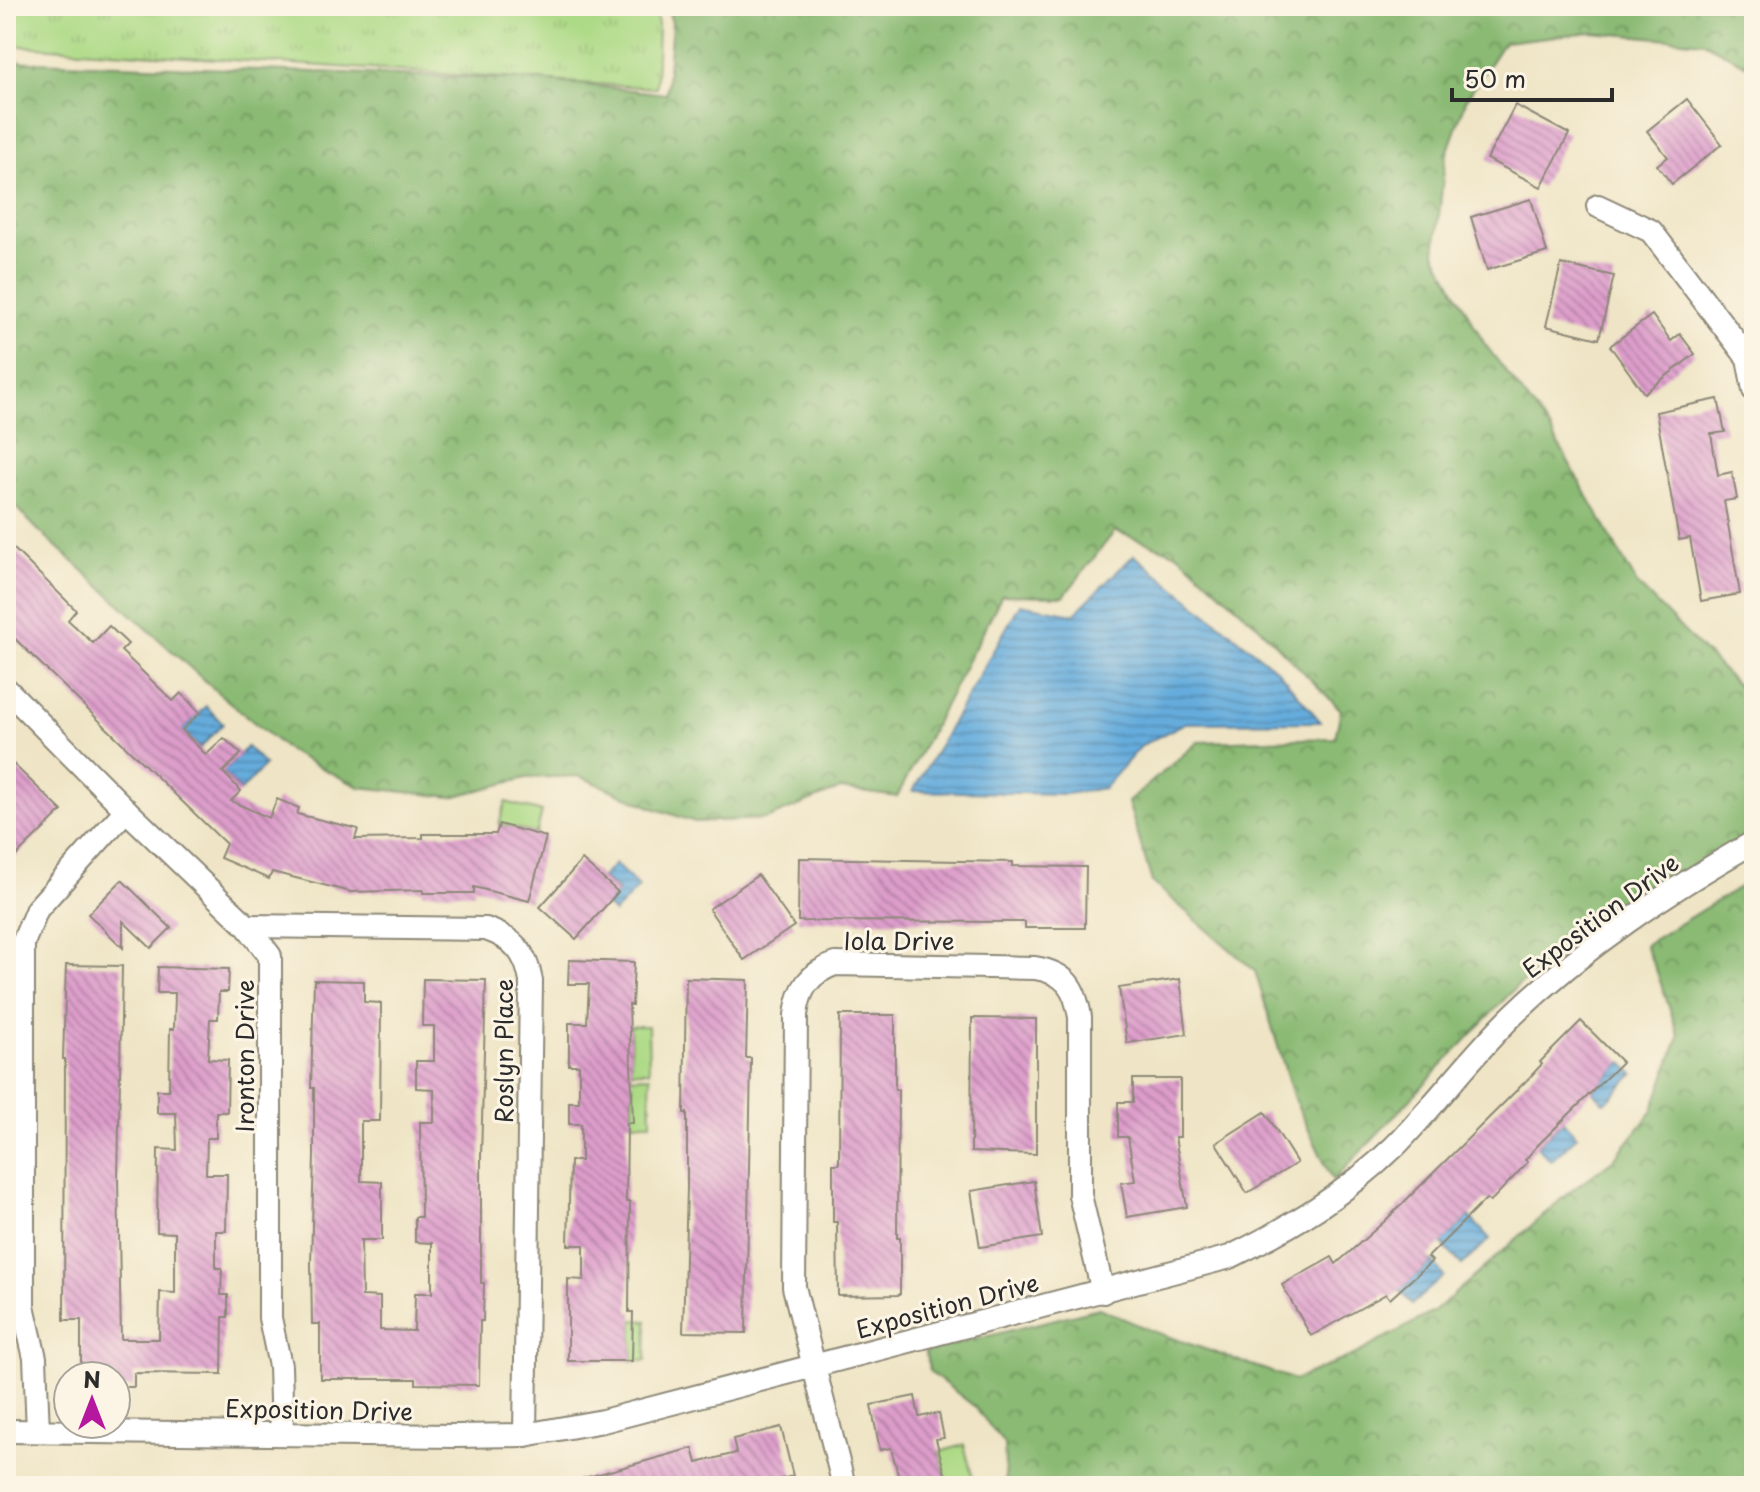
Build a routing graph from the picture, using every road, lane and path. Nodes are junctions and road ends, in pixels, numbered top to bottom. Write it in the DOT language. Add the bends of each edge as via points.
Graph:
graph roads {
  1 [pos="1598,206"];
  2 [pos="1754,390"];
  3 [pos="6,689"];
  4 [pos="126,810"];
  5 [pos="1754,842"];
  6 [pos="247,926"];
  7 [pos="1103,1292"];
  8 [pos="814,1366"];
  9 [pos="6,1431"];
  10 [pos="38,1431"];
  11 [pos="282,1434"];
  12 [pos="525,1435"];
  13 [pos="844,1486"];
  1 -- 2 [label="street" via="1651,231 1748,358"];
  3 -- 4 [label="street, Ironton Drive"];
  4 -- 6 [label="street, Ironton Drive"];
  4 -- 10 [label="street" via="37,909 23,943 23,1306 35,1358"];
  5 -- 7 [label="street, Exposition Drive" via="1575,959 1514,1014 1394,1147 1333,1199 1230,1257"];
  6 -- 11 [label="street, Ironton Drive" via="270,956 270,1318 280,1366"];
  6 -- 12 [label="street, Roslyn Place" via="486,929 522,951 531,981"];
  7 -- 8 [label="street, Exposition Drive"];
  7 -- 8 [label="street, Iola Drive" via="1080,1195 1080,1017 1077,996 1066,981 1052,970 1035,968 835,964 807,981 796,1015 794,1287"];
  8 -- 12 [label="street, Exposition Drive" via="603,1421"];
  8 -- 13 [label="street, Iola Drive"];
  9 -- 10 [label="street, Exposition Drive"];
  10 -- 11 [label="street, Exposition Drive"];
  11 -- 12 [label="street, Exposition Drive"];
}
